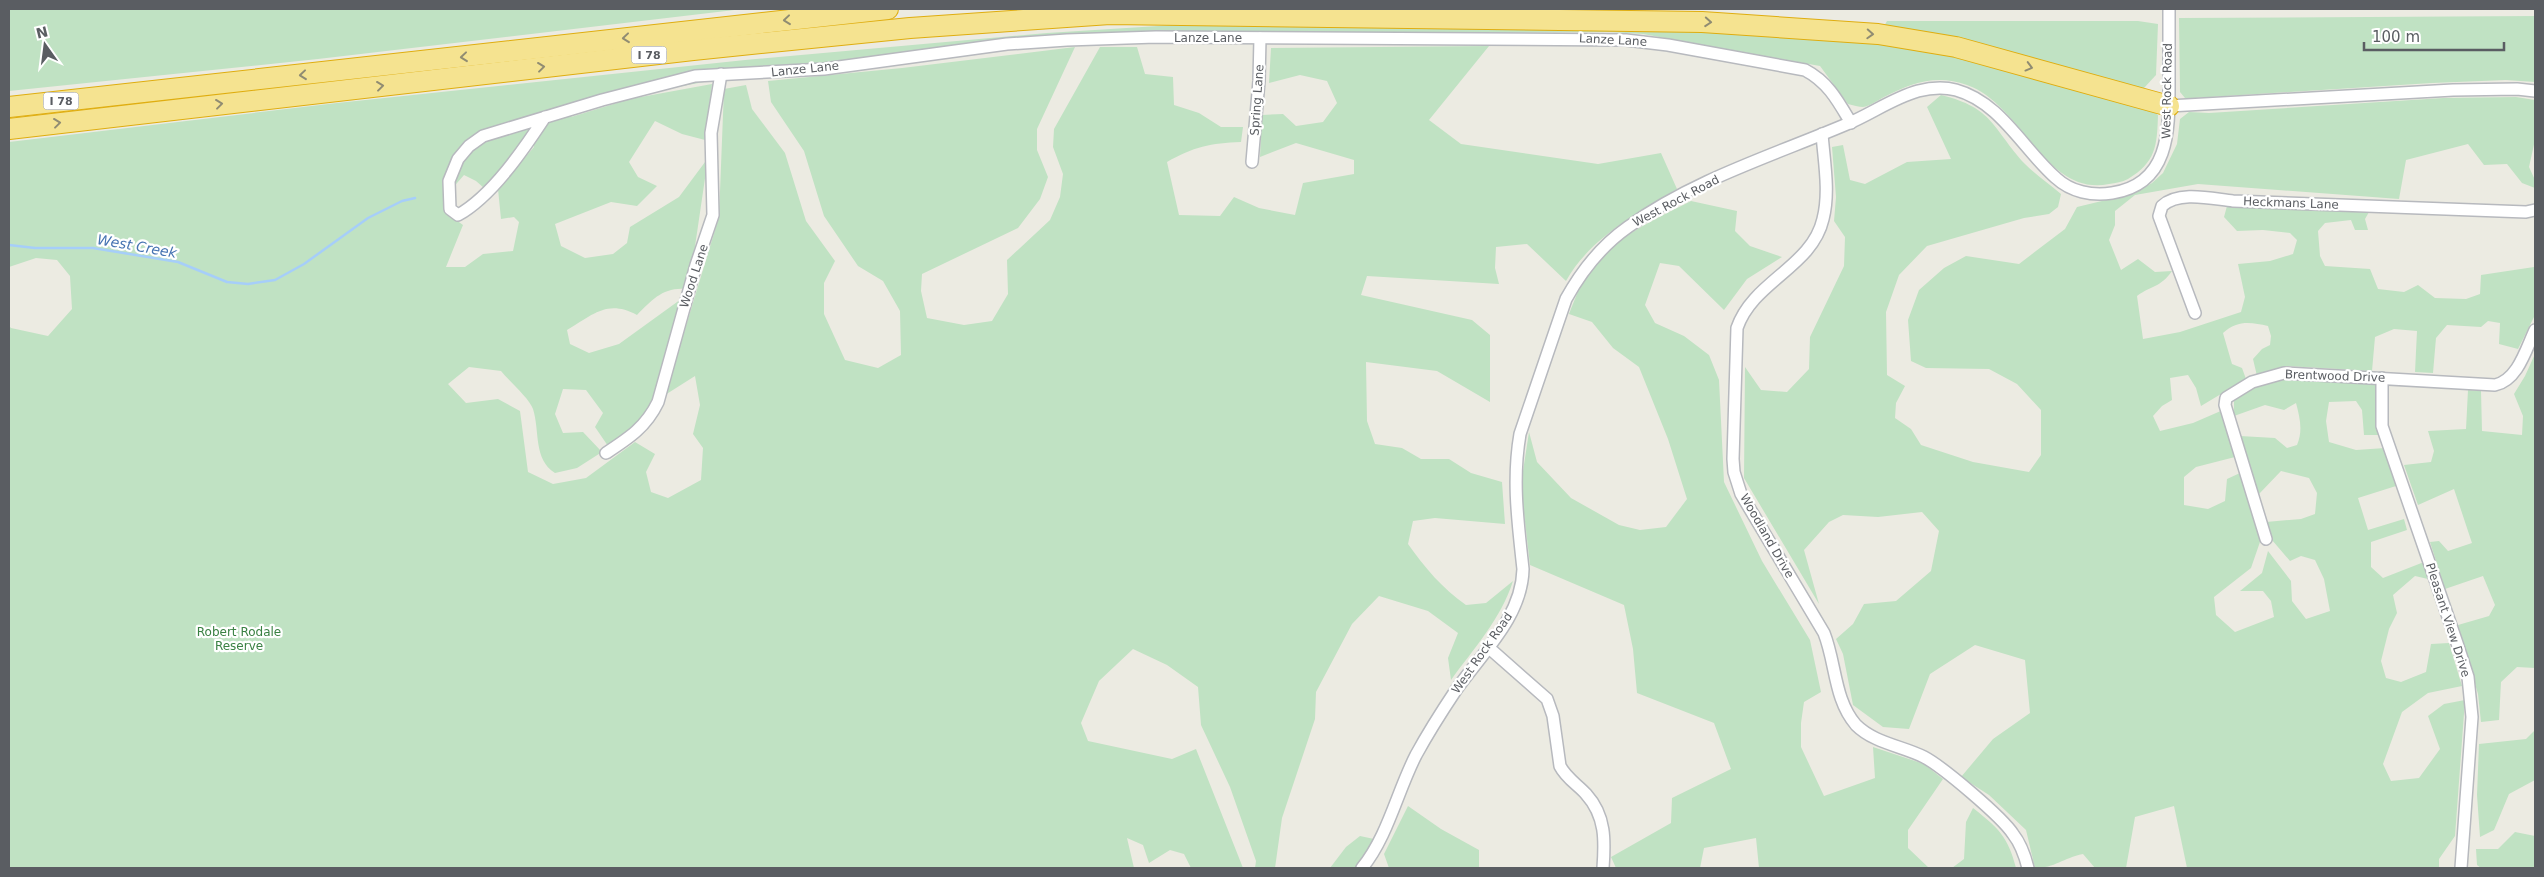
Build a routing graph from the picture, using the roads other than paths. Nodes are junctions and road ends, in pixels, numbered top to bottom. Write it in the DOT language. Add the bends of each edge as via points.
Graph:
graph roads {
  1 [pos="888,9"];
  2 [pos="1681,9"];
  3 [pos="2169,9"];
  4 [pos="1292,16"];
  5 [pos="1260,38"];
  6 [pos="721,74"];
  7 [pos="2535,91"];
  8 [pos="2169,106"];
  9 [pos="9,107"];
  10 [pos="545,117"];
  11 [pos="1851,122"];
  12 [pos="9,129"];
  13 [pos="1822,134"];
  14 [pos="1252,162"];
  15 [pos="2535,210"];
  16 [pos="2194,313"];
  17 [pos="2535,330"];
  18 [pos="2382,378"];
  19 [pos="606,452"];
  20 [pos="2266,539"];
  21 [pos="1488,648"];
  22 [pos="1362,868"];
  23 [pos="1603,868"];
  24 [pos="2028,868"];
  25 [pos="2461,868"];
  1 -- 9 [label="highway, I 78, one-way"];
  2 -- 4 [label="highway, I 78"];
  3 -- 8 [label="street, West Rock Road"];
  4 -- 8 [label="highway, one-way" via="1702,22 1878,34 1956,47"];
  12 -- 4 [label="highway, I 78, one-way" via="910,28 1110,14"];
  5 -- 6 [label="street, Lanze Lane" via="1156,37 1007,44 824,69"];
  5 -- 11 [label="street, Lanze Lane" via="1594,38 1658,43 1805,70 1830,89"];
  5 -- 14 [label="street, Spring Lane"];
  6 -- 10 [label="street, Lanze Lane" via="695,76 644,88"];
  6 -- 19 [label="street, Wood Lane" via="711,133 713,215 658,402 636,434"];
  7 -- 8 [label="street" via="2453,90"];
  8 -- 11 [label="street, West Rock Road" via="2166,146 2153,170 2135,185 2102,194 2080,192 2058,180 1991,109 1978,99 1953,90 1916,91"];
  10 -- 10 [label="street, Lanze Lane" via="483,136 469,146 458,159 449,181 453,213 458,215 478,201 518,156"];
  11 -- 13 [label="street, West Rock Road"];
  13 -- 21 [label="street, West Rock Road" via="1713,180 1662,206 1616,236 1577,279 1560,314 1520,434 1514,494 1523,581 1516,605"];
  13 -- 24 [label="street, Woodland Drive" via="1826,204 1819,232 1807,250 1754,298 1737,328 1733,459 1736,480 1741,494 1824,633 1840,696 1850,717 1868,735 1925,757 1964,788 2013,832"];
  15 -- 16 [label="street, Heckmans Lane" via="2233,201 2200,197 2172,200 2162,206 2159,216"];
  17 -- 18 [label="street, Brentwood Drive" via="2513,375 2503,384"];
  18 -- 20 [label="street, Brentwood Drive" via="2284,372 2252,382 2226,398 2225,405"];
  18 -- 25 [label="street, Pleasant View Drive" via="2382,426 2457,643 2471,697"];
  21 -- 22 [label="street, West Rock Road" via="1456,689 1416,754 1388,821"];
  21 -- 23 [label="street" via="1547,699 1553,716 1560,766 1586,794 1599,815 1604,841"];
}
